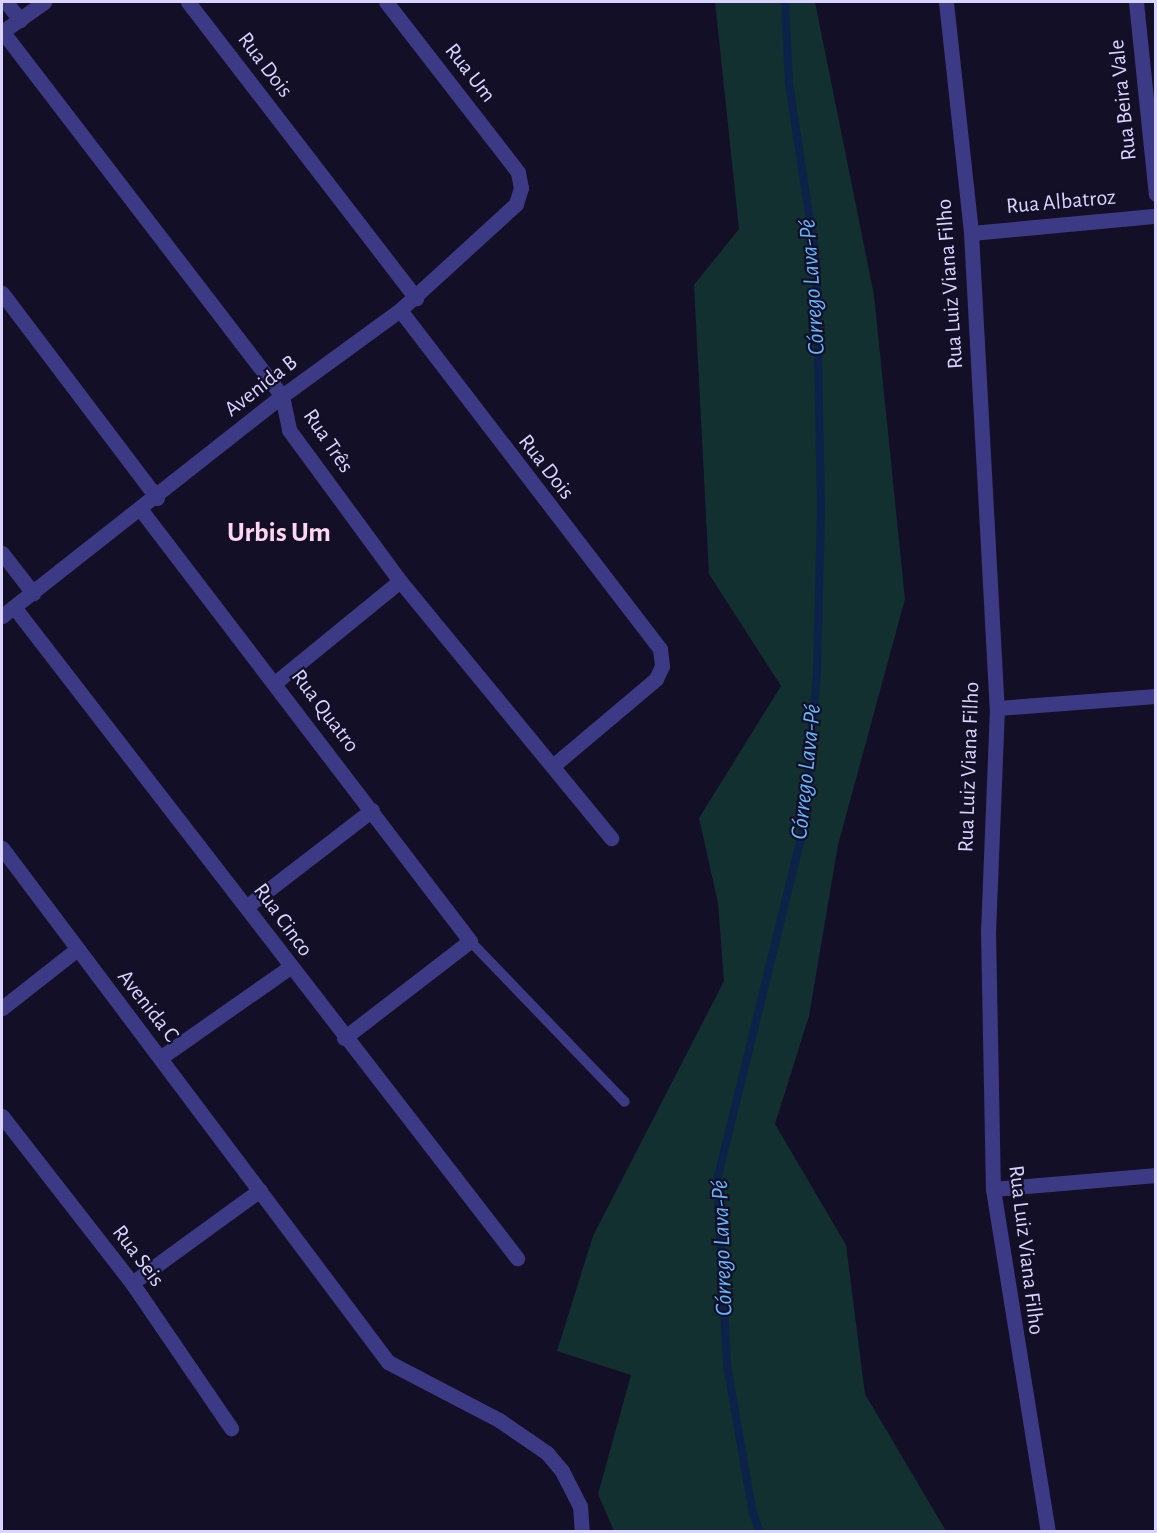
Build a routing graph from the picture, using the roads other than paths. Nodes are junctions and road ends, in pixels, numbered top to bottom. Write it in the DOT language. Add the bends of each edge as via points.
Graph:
graph roads {
  1 [pos="6,2"];
  2 [pos="44,2"];
  3 [pos="188,2"];
  4 [pos="386,2"];
  5 [pos="946,2"];
  6 [pos="1136,2"];
  7 [pos="20,20"];
  8 [pos="2,31"];
  9 [pos="518,172"];
  10 [pos="1155,194"];
  11 [pos="1155,216"];
  12 [pos="971,233"];
  13 [pos="2,293"];
  14 [pos="416,298"];
  15 [pos="400,310"];
  16 [pos="282,396"];
  17 [pos="157,498"];
  18 [pos="141,510"];
  19 [pos="2,553"];
  20 [pos="400,581"];
  21 [pos="33,593"];
  22 [pos="14,607"];
  23 [pos="2,616"];
  24 [pos="276,682"];
  25 [pos="1155,696"];
  26 [pos="997,708"];
  27 [pos="554,765"];
  28 [pos="372,810"];
  29 [pos="611,838"];
  30 [pos="2,848"];
  31 [pos="246,907"];
  32 [pos="470,941"];
  33 [pos="76,950"];
  34 [pos="290,967"];
  35 [pos="2,1008"];
  36 [pos="344,1038"];
  37 [pos="160,1058"];
  38 [pos="625,1102"];
  39 [pos="2,1116"];
  40 [pos="1155,1175"];
  41 [pos="993,1189"];
  42 [pos="260,1190"];
  43 [pos="517,1258"];
  44 [pos="132,1283"];
  45 [pos="231,1428"];
  46 [pos="582,1532"];
  47 [pos="1048,1532"];
  1 -- 7 [label="street"];
  2 -- 7 [label="street"];
  3 -- 14 [label="street, Rua Dois"];
  4 -- 9 [label="street, Rua Um"];
  5 -- 12 [label="street, Rua Luiz Viana Filho"];
  6 -- 10 [label="street, Rua Beira Vale"];
  7 -- 8 [label="street"];
  8 -- 16 [label="street, Rua Três"];
  9 -- 14 [label="street, Avenida B" via="521,188 516,204"];
  11 -- 12 [label="street, Rua Albatroz"];
  12 -- 26 [label="street, Rua Luiz Viana Filho"];
  13 -- 17 [label="street"];
  14 -- 15 [label="street, Avenida B"];
  15 -- 16 [label="street, Avenida B"];
  15 -- 27 [label="street, Rua Dois" via="660,649 662,666 656,679"];
  16 -- 17 [label="street, Avenida B"];
  16 -- 20 [label="street, Rua Três" via="289,430"];
  17 -- 18 [label="street, Avenida B"];
  18 -- 21 [label="street, Avenida B"];
  18 -- 24 [label="street, Rua Quatro"];
  19 -- 21 [label="street"];
  20 -- 24 [label="street"];
  20 -- 27 [label="street, Rua Três"];
  21 -- 22 [label="street, Avenida B"];
  22 -- 23 [label="street, Avenida B"];
  22 -- 31 [label="street, Rua Cinco"];
  24 -- 28 [label="street, Rua Quatro"];
  25 -- 26 [label="street"];
  26 -- 41 [label="street, Rua Luiz Viana Filho" via="988,931"];
  27 -- 29 [label="street, Rua Três"];
  28 -- 31 [label="street"];
  28 -- 32 [label="street, Rua Quatro"];
  30 -- 33 [label="street, Avenida C"];
  31 -- 34 [label="street, Rua Cinco"];
  32 -- 36 [label="street"];
  32 -- 38 [label="lane"];
  33 -- 35 [label="street"];
  33 -- 37 [label="street, Avenida C"];
  34 -- 36 [label="street, Rua Cinco"];
  34 -- 37 [label="street"];
  36 -- 43 [label="street, Rua Cinco"];
  37 -- 42 [label="street, Avenida C"];
  39 -- 44 [label="street, Rua Seis"];
  40 -- 41 [label="street"];
  41 -- 47 [label="street, Rua Luiz Viana Filho"];
  42 -- 44 [label="street"];
  42 -- 46 [label="street, Avenida C" via="388,1362 499,1420 547,1453 562,1471 580,1506"];
  44 -- 45 [label="street, Rua Seis"];
}
